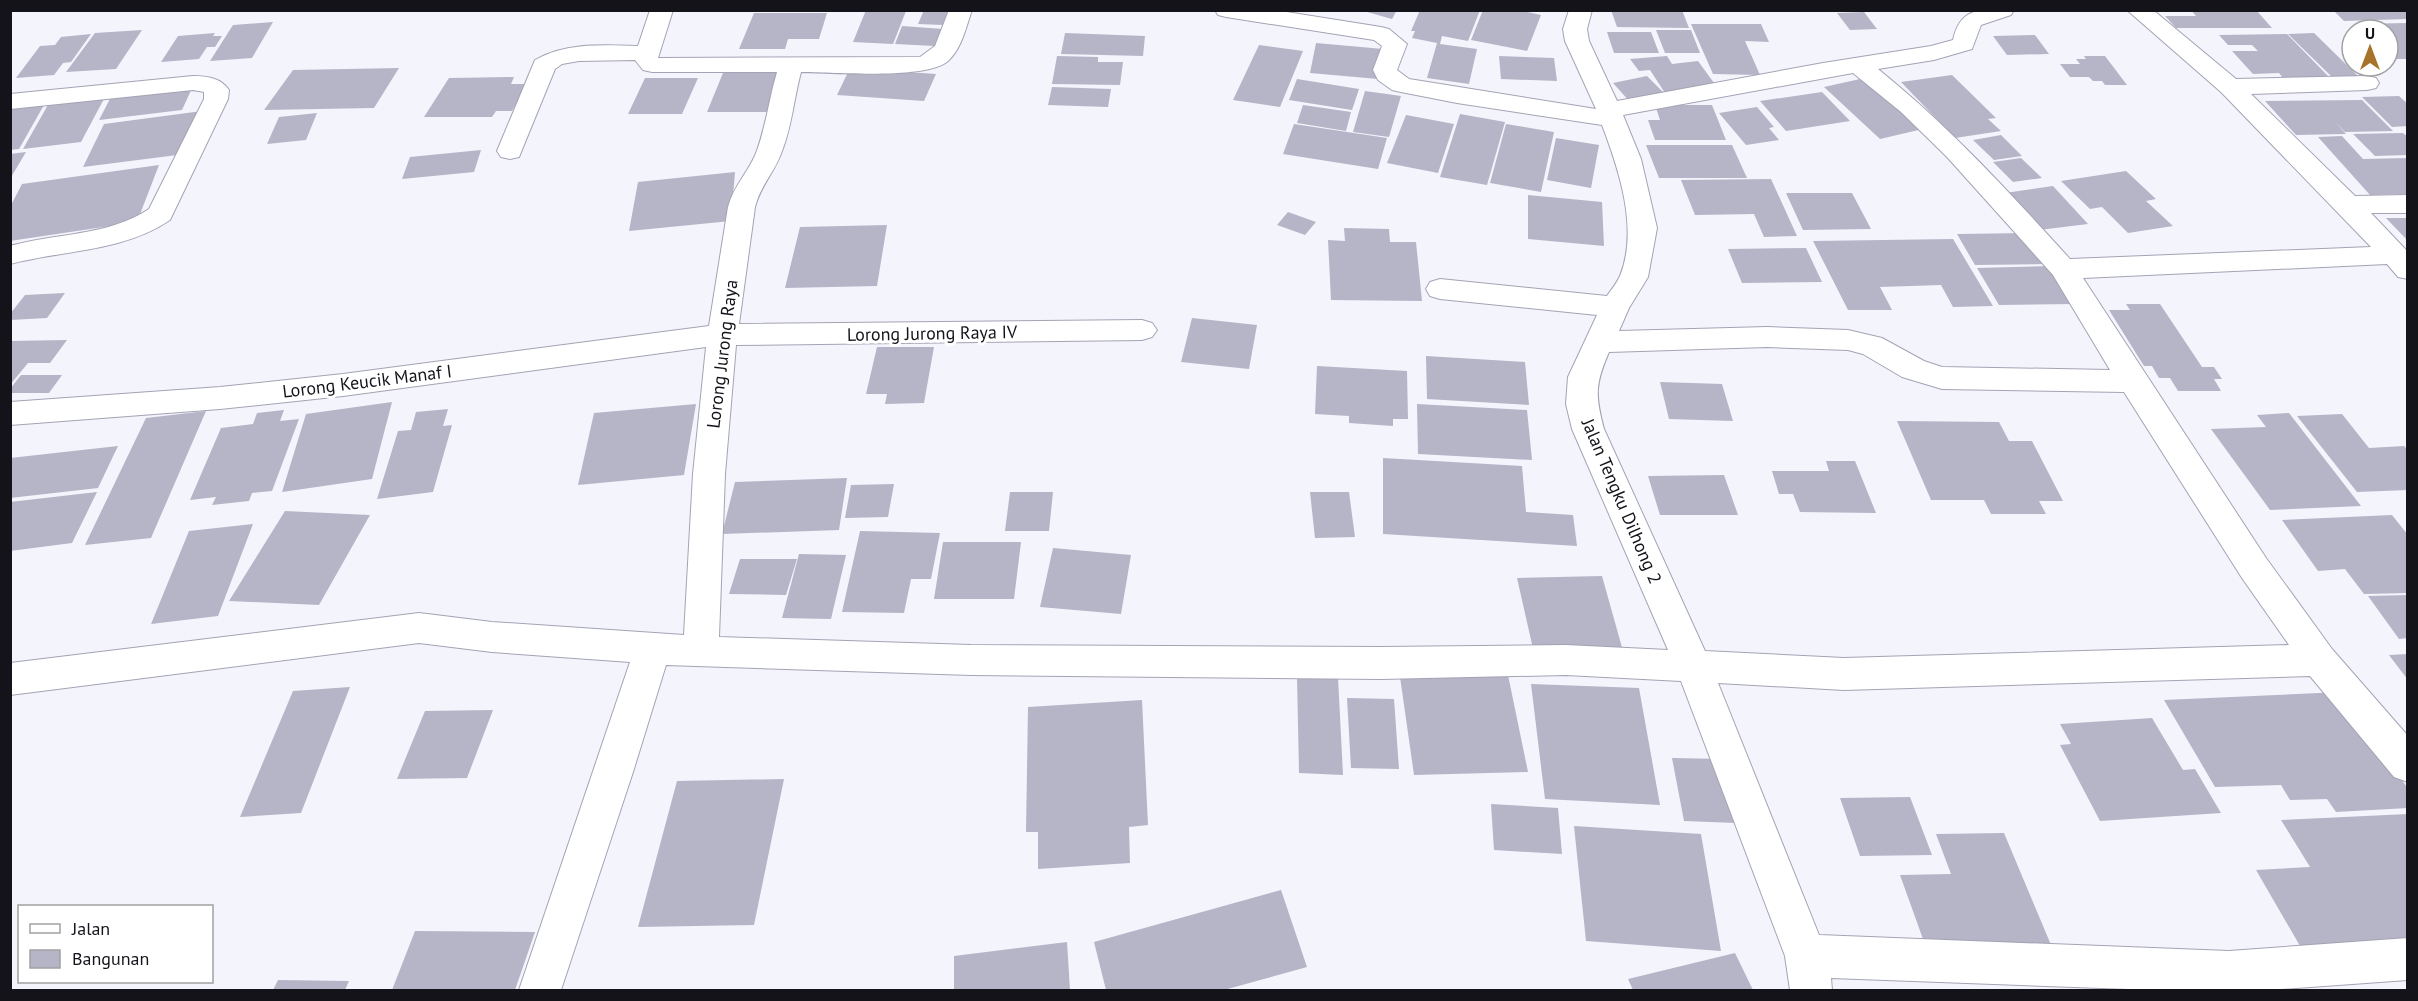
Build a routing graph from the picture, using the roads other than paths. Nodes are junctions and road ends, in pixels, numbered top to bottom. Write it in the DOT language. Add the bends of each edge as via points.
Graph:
graph roads {
  1 [pos="662,10"];
  2 [pos="961,10"];
  3 [pos="1226,10"];
  4 [pos="1581,10"];
  5 [pos="2003,10"];
  6 [pos="2138,10"];
  7 [pos="1265,13"];
  8 [pos="1339,18"];
  9 [pos="648,53"];
  10 [pos="1858,65"];
  11 [pos="790,67"];
  12 [pos="2367,83"];
  13 [pos="2230,87"];
  14 [pos="10,102"];
  15 [pos="1611,114"];
  16 [pos="510,151"];
  17 [pos="2408,204"];
  18 [pos="2348,205"];
  19 [pos="10,255"];
  20 [pos="2400,263"];
  21 [pos="2063,268"];
  22 [pos="1440,289"];
  23 [pos="1615,307"];
  24 [pos="1142,330"];
  25 [pos="722,335"];
  26 [pos="1599,342"];
  27 [pos="2133,381"];
  28 [pos="10,414"];
  29 [pos="652,647"];
  30 [pos="701,652"];
  31 [pos="2319,660"];
  32 [pos="1693,666"];
  33 [pos="10,679"];
  34 [pos="2408,765"];
  35 [pos="2408,958"];
  36 [pos="1809,973"];
  37 [pos="540,990"];
  1 -- 9 [label="street"];
  2 -- 11 [label="street" via="943,54 932,63"];
  3 -- 7 [label="street"];
  4 -- 15 [label="street, Jalan Tengku Dilhong 2" via="1575,29 1577,41"];
  5 -- 10 [label="street" via="1973,20 1964,44"];
  6 -- 13 [label="street"];
  7 -- 8 [label="street"];
  8 -- 15 [label="street" via="1393,40 1385,70 1389,79 1401,85 1457,96"];
  9 -- 11 [label="street" via="647,62 658,66"];
  9 -- 16 [label="street" via="569,54 544,64"];
  10 -- 15 [label="street"];
  10 -- 21 [label="street" via="1956,151"];
  11 -- 25 [label="street, Lorong Jurong Raya" via="768,155 745,193"];
  12 -- 13 [label="street"];
  13 -- 18 [label="street"];
  14 -- 19 [label="street" via="193,83 204,83 217,90 160,214 153,220 132,231 29,248"];
  15 -- 23 [label="street, Jalan Tengku Dilhong 2" via="1628,159 1643,228 1634,278"];
  17 -- 18 [label="street"];
  18 -- 20 [label="street"];
  20 -- 21 [label="street"];
  21 -- 27 [label="street"];
  22 -- 23 [label="street"];
  23 -- 26 [label="street, Jalan Tengku Dilhong 2"];
  24 -- 25 [label="street, Lorong Jurong Raya IV"];
  25 -- 28 [label="street, Lorong Keucik Manaf I" via="343,385"];
  25 -- 30 [label="street, Lorong Jurong Raya" via="706,493"];
  26 -- 27 [label="street" via="1767,337 1848,340 1871,345 1913,369 1942,378"];
  26 -- 32 [label="street, Jalan Tengku Dilhong 2" via="1583,377 1582,404 1588,429"];
  27 -- 31 [label="street" via="2254,568"];
  29 -- 30 [label="street"];
  29 -- 33 [label="street" via="492,637 419,628"];
  29 -- 37 [label="street"];
  30 -- 32 [label="street" via="971,660 1566,660"];
  31 -- 32 [label="street" via="1844,674"];
  31 -- 34 [label="street"];
  32 -- 36 [label="street, Jalan Tengku Dilhong 2"];
  35 -- 36 [label="street" via="2229,972"];
}
